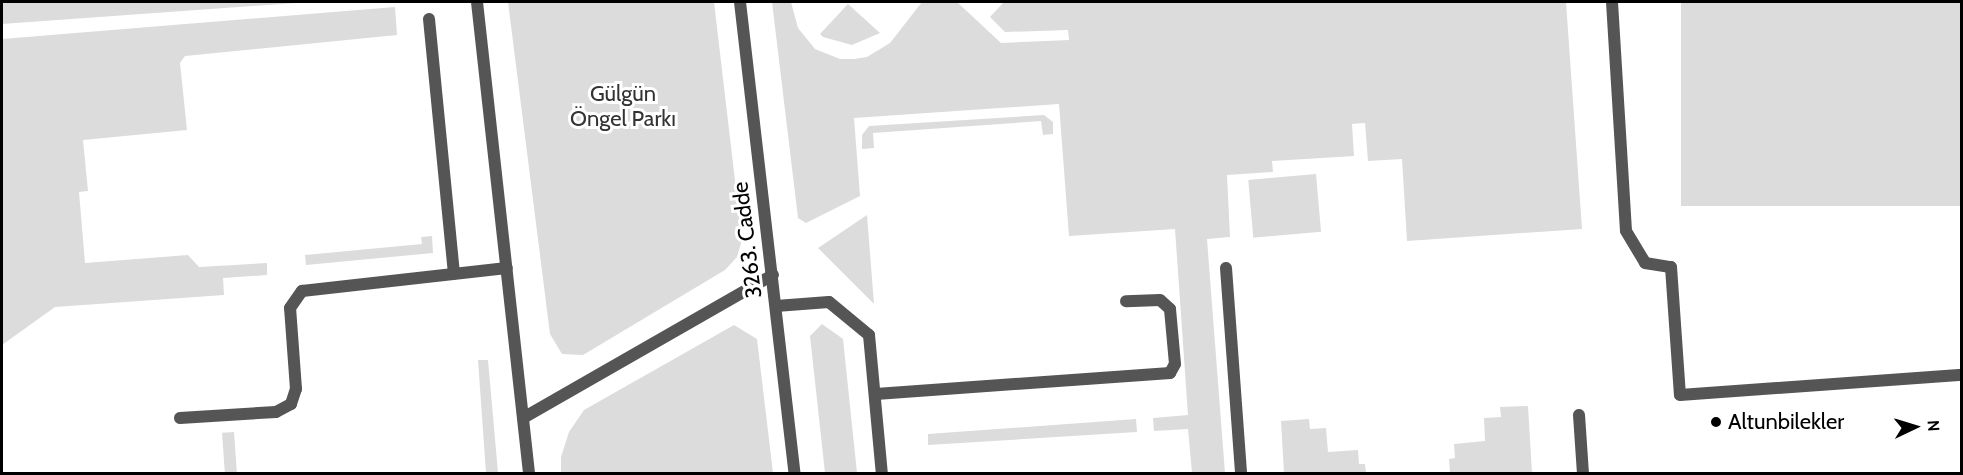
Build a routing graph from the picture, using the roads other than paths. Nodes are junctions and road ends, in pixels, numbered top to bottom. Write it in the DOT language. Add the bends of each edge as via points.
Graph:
graph roads {
  1 [pos="477,2"];
  2 [pos="740,2"];
  3 [pos="1612,2"];
  4 [pos="429,19"];
  5 [pos="507,268"];
  6 [pos="1226,268"];
  7 [pos="454,274"];
  8 [pos="773,275"];
  9 [pos="1126,302"];
  10 [pos="776,306"];
  11 [pos="1962,375"];
  12 [pos="876,394"];
  13 [pos="1579,415"];
  14 [pos="180,418"];
  15 [pos="523,418"];
  16 [pos="529,474"];
  17 [pos="795,474"];
  18 [pos="882,474"];
  19 [pos="1241,474"];
  20 [pos="1583,474"];
  1 -- 5 [label="street"];
  2 -- 8 [label="street, 3263. Cadde"];
  3 -- 11 [label="street" via="1626,231 1645,263 1671,267 1680,395"];
  4 -- 7 [label="street"];
  5 -- 7 [label="street"];
  5 -- 15 [label="street"];
  6 -- 19 [label="street"];
  7 -- 14 [label="street" via="302,291 290,308 296,389 291,404 276,412"];
  8 -- 10 [label="street, 3263. Cadde"];
  8 -- 15 [label="street"];
  9 -- 12 [label="street" via="1160,300 1170,309 1175,364 1170,373"];
  10 -- 12 [label="street" via="829,302 863,327 871,340"];
  10 -- 17 [label="street, 3263. Cadde"];
  12 -- 18 [label="street"];
  13 -- 20 [label="street"];
  15 -- 16 [label="street"];
}
